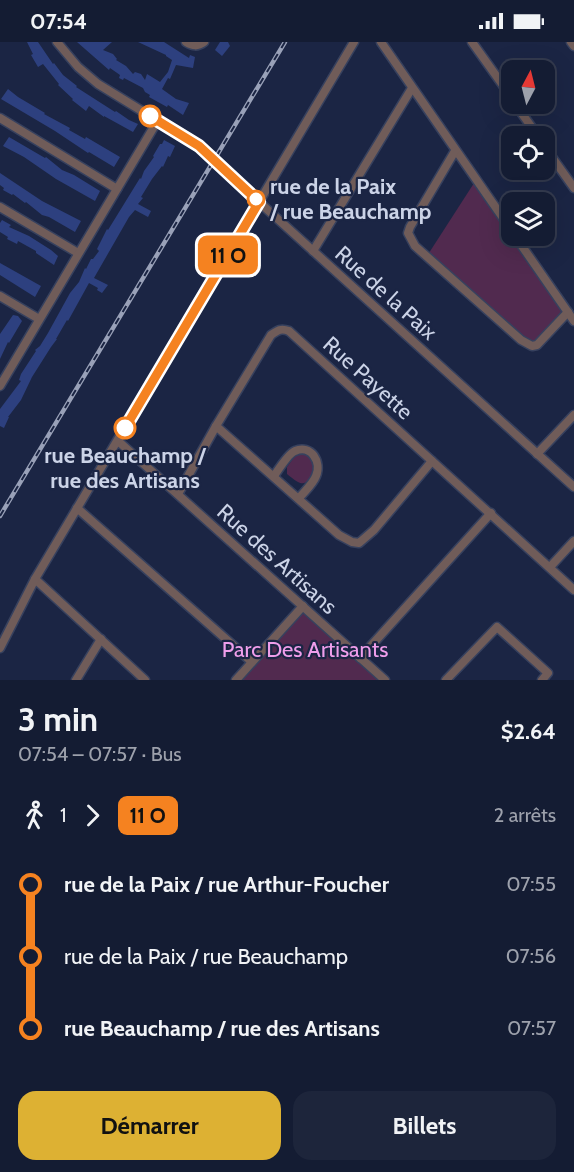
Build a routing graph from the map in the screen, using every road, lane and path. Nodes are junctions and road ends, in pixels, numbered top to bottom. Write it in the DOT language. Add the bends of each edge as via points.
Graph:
graph roads {
  1 [pos="57,42"];
  2 [pos="186,42"];
  3 [pos="204,42"];
  4 [pos="354,42"];
  5 [pos="381,42"];
  6 [pos="472,42"];
  7 [pos="571,42"];
  8 [pos="574,46"];
  9 [pos="501,83"];
  10 [pos="412,88"];
  11 [pos="0,118"];
  12 [pos="158,120"];
  13 [pos="455,151"];
  14 [pos="555,161"];
  15 [pos="574,188"];
  16 [pos="117,189"];
  17 [pos="259,202"];
  18 [pos="0,207"];
  19 [pos="501,216"];
  20 [pos="521,246"];
  21 [pos="313,251"];
  22 [pos="78,253"];
  23 [pos="0,296"];
  24 [pos="568,312"];
  25 [pos="39,319"];
  26 [pos="574,321"];
  27 [pos="0,386"];
  28 [pos="574,415"];
  29 [pos="216,426"];
  30 [pos="118,441"];
  31 [pos="537,454"];
  32 [pos="432,461"];
  33 [pos="274,476"];
  34 [pos="574,487"];
  35 [pos="178,494"];
  36 [pos="299,498"];
  37 [pos="77,508"];
  38 [pos="491,513"];
  39 [pos="574,541"];
  40 [pos="550,567"];
  41 [pos="35,579"];
  42 [pos="574,590"];
  43 [pos="303,606"];
  44 [pos="101,639"];
  45 [pos="0,648"];
  46 [pos="360,658"];
  47 [pos="252,662"];
  48 [pos="76,680"];
  49 [pos="146,680"];
  50 [pos="236,680"];
  51 [pos="385,680"];
  52 [pos="446,680"];
  53 [pos="542,680"];
  1 -- 12 [label="street, Rue de la Paix" via="92,79"];
  2 -- 3 [label="street" via="193,46"];
  4 -- 17 [label="street"];
  5 -- 10 [label="street"];
  6 -- 9 [label="street"];
  7 -- 8 [label="street"];
  10 -- 13 [label="street"];
  10 -- 21 [label="street"];
  11 -- 16 [label="street"];
  12 -- 16 [label="street"];
  12 -- 17 [label="street, Rue de la Paix" via="199,146"];
  13 -- 19 [label="street"];
  13 -- 24 [label="street" via="410,227 408,233 416,246 520,340 532,346"];
  14 -- 15 [label="street"];
  16 -- 22 [label="street"];
  17 -- 21 [label="street, Rue de la Paix"];
  17 -- 30 [label="street"];
  18 -- 22 [label="street"];
  20 -- 24 [label="street"];
  21 -- 31 [label="street, Rue de la Paix"];
  22 -- 25 [label="street"];
  23 -- 25 [label="street"];
  24 -- 26 [label="street"];
  25 -- 27 [label="street"];
  28 -- 31 [label="street"];
  29 -- 32 [label="street, Rue Payette" via="271,335 284,329"];
  29 -- 33 [label="street"];
  29 -- 35 [label="street, Rue Payette"];
  30 -- 35 [label="street, Rue des Artisans"];
  30 -- 37 [label="street"];
  31 -- 34 [label="street, Rue de la Paix"];
  32 -- 36 [label="street" via="359,543 339,535"];
  32 -- 38 [label="street, Rue Payette"];
  33 -- 36 [label="street"];
  33 -- 36 [label="street" via="297,449 313,454 318,470"];
  35 -- 43 [label="street, Rue des Artisans"];
  37 -- 41 [label="street"];
  37 -- 47 [label="street"];
  38 -- 40 [label="street, Rue Payette"];
  38 -- 46 [label="street"];
  39 -- 40 [label="street"];
  40 -- 42 [label="street, Rue Payette"];
  41 -- 44 [label="street"];
  41 -- 45 [label="street"];
  43 -- 46 [label="street, Rue des Artisans"];
  43 -- 47 [label="street"];
  44 -- 48 [label="street"];
  44 -- 49 [label="street"];
  46 -- 51 [label="street, Rue des Artisans"];
  47 -- 50 [label="street"];
  52 -- 53 [label="street" via="497,627 548,673"];
}
